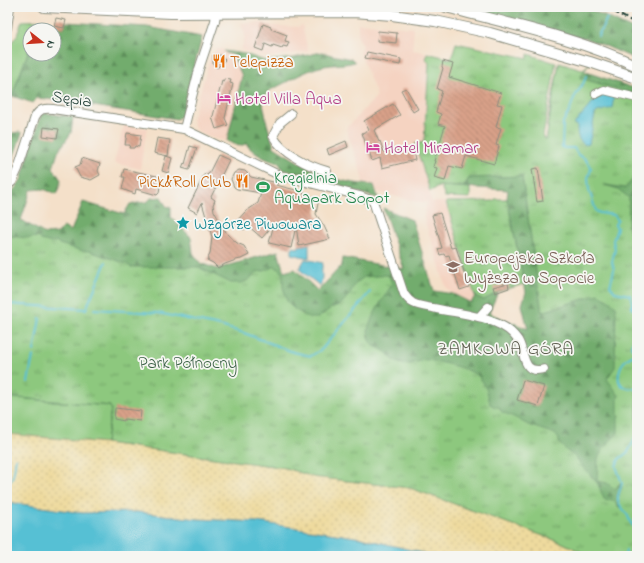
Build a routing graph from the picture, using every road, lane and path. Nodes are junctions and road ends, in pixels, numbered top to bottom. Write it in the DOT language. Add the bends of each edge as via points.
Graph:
graph roads {
  1 [pos="10,7"];
  2 [pos="44,7"];
  3 [pos="446,7"];
  4 [pos="133,10"];
  5 [pos="217,10"];
  6 [pos="7,28"];
  7 [pos="637,66"];
  8 [pos="637,78"];
  9 [pos="596,94"];
  10 [pos="637,98"];
  11 [pos="291,114"];
  12 [pos="184,129"];
  13 [pos="7,186"];
  14 [pos="323,186"];
  15 [pos="488,307"];
  16 [pos="479,316"];
  17 [pos="544,369"];
  1 -- 6 [label="street"];
  2 -- 4 [label="main road"];
  3 -- 7 [label="main road" via="563,39"];
  4 -- 5 [label="main road"];
  5 -- 8 [label="main road" via="354,12 412,17 483,31"];
  5 -- 12 [label="street"];
  9 -- 10 [label="street" via="604,90"];
  11 -- 14 [label="street" via="280,123 273,136 291,154 305,163 327,171"];
  12 -- 13 [label="street, Sępia" via="43,109 35,117 15,178"];
  12 -- 14 [label="street" via="279,175"];
  14 -- 16 [label="street" via="373,201 408,300 419,305"];
  15 -- 16 [label="street"];
  16 -- 17 [label="street" via="498,324 512,334 518,341 528,366 535,370"];
}
